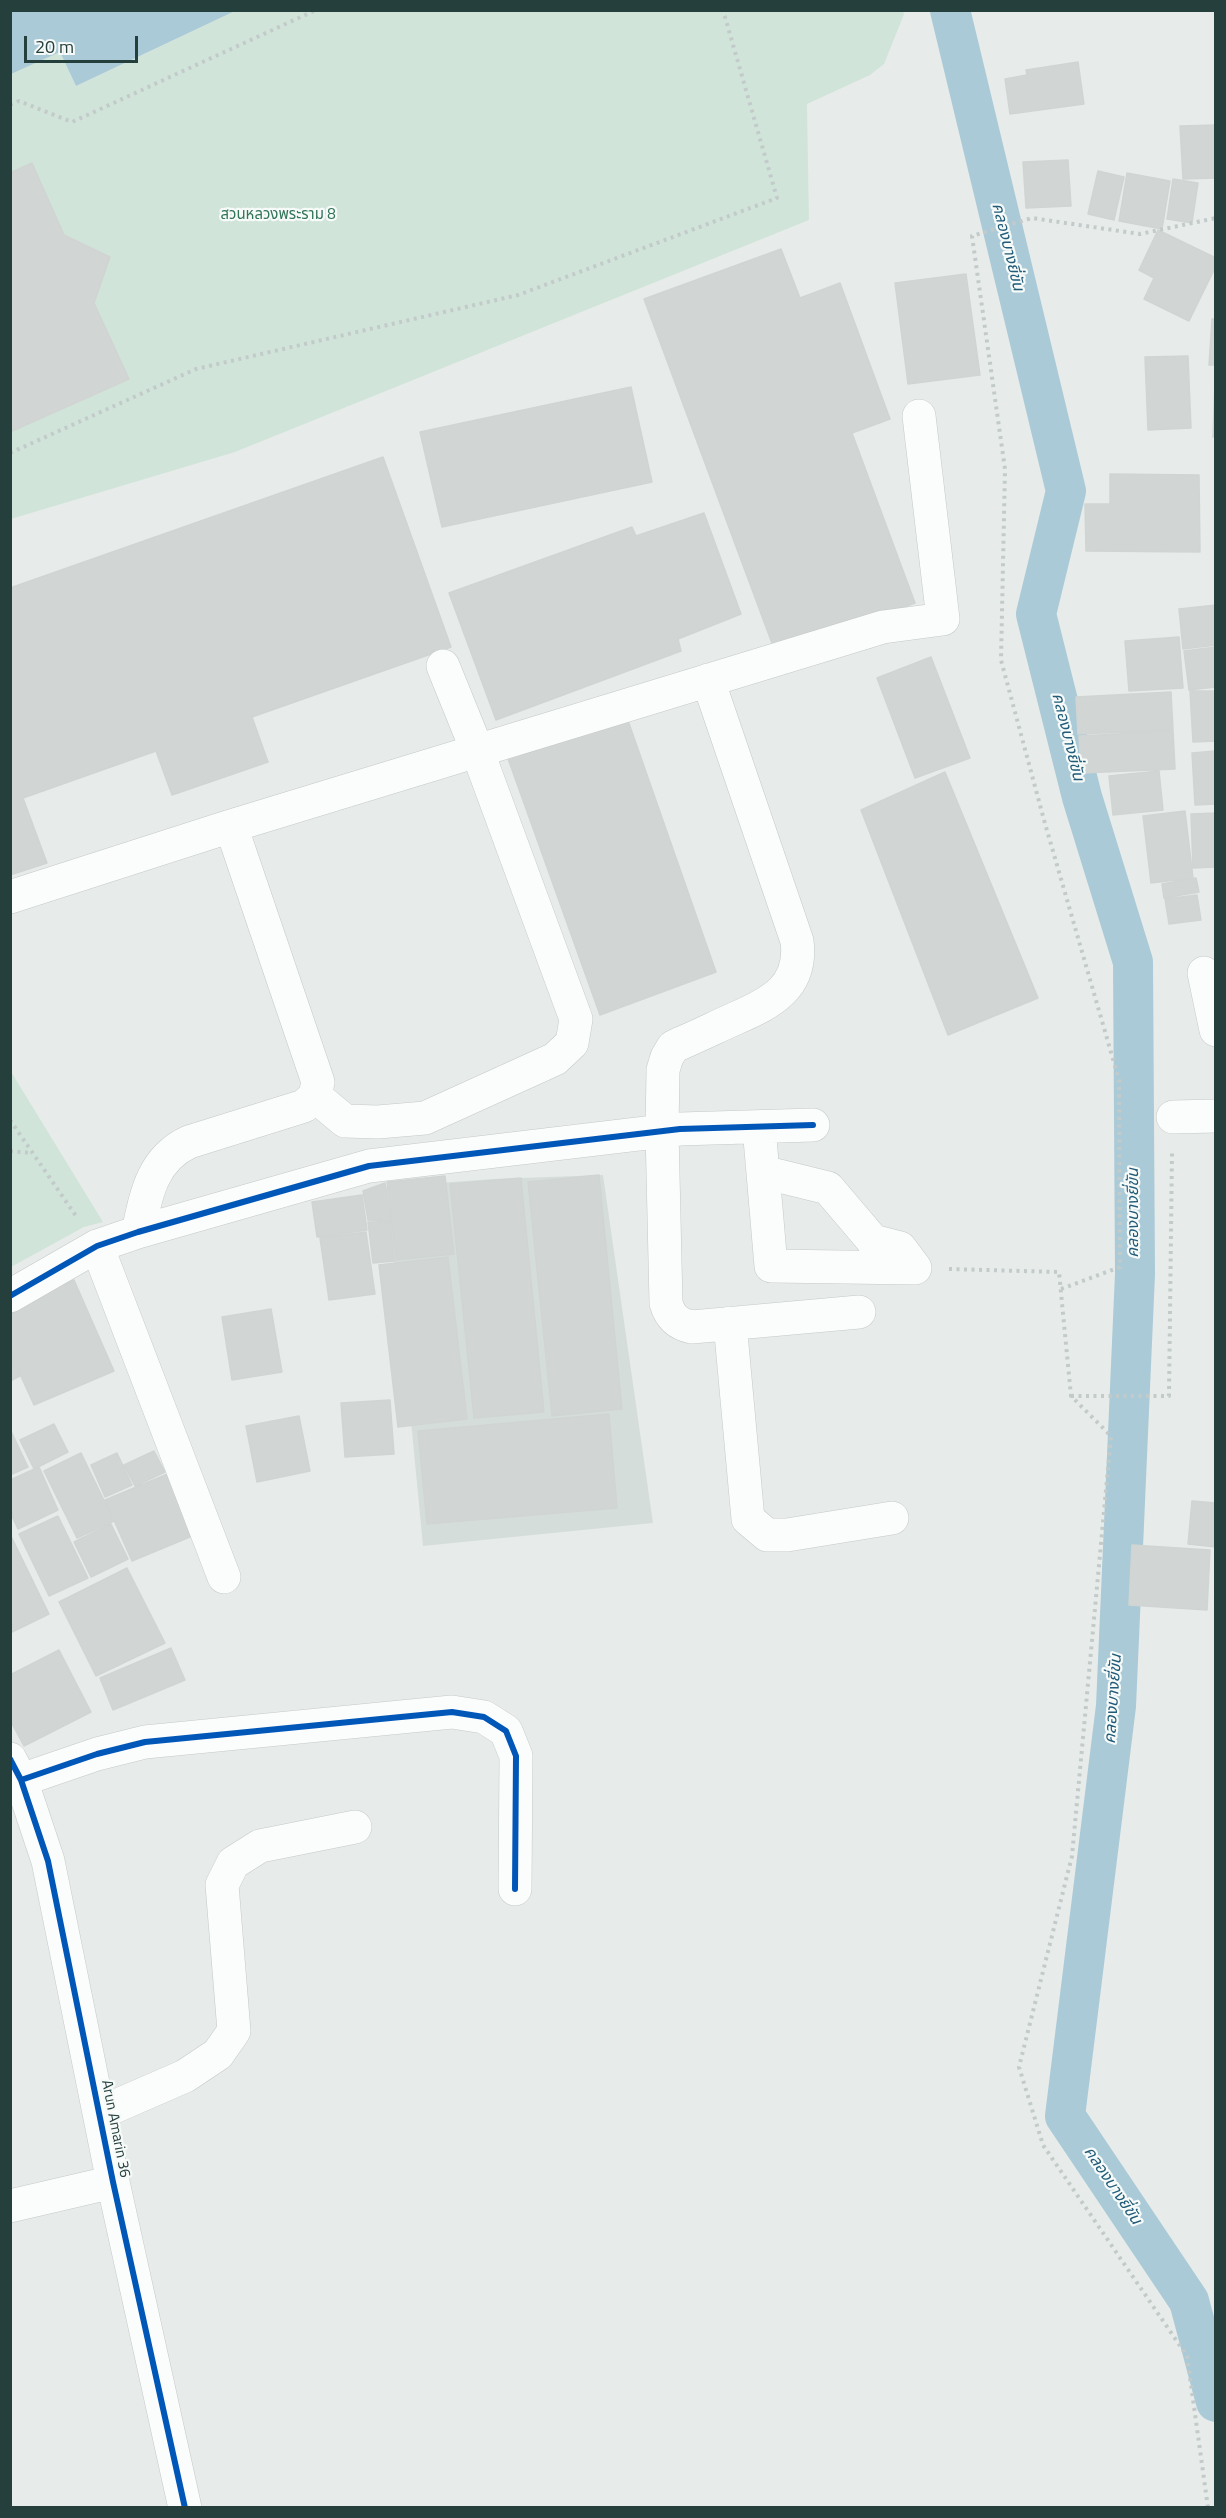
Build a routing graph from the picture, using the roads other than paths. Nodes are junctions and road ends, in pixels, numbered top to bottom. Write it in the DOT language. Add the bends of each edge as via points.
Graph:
graph roads {
  1 [pos="919,416"];
  2 [pos="442,666"];
  3 [pos="708,680"];
  4 [pos="477,750"];
  5 [pos="231,826"];
  6 [pos="10,897"];
  7 [pos="1204,973"];
  8 [pos="1215,1030"];
  9 [pos="315,1096"];
  10 [pos="1215,1116"];
  11 [pos="1173,1117"];
  12 [pos="813,1125"];
  13 [pos="759,1127"];
  14 [pos="662,1131"];
  15 [pos="763,1172"];
  16 [pos="138,1232"];
  17 [pos="97,1246"];
  18 [pos="10,1296"];
  19 [pos="858,1312"];
  20 [pos="730,1323"];
  21 [pos="892,1518"];
  22 [pos="224,1577"];
  23 [pos="16,1769"];
  24 [pos="356,1827"];
  25 [pos="515,1889"];
  26 [pos="100,2113"];
  27 [pos="113,2182"];
  28 [pos="10,2206"];
  29 [pos="185,2508"];
  1 -- 3 [label="street" via="943,619 883,627"];
  2 -- 4 [label="street"];
  3 -- 4 [label="street"];
  3 -- 14 [label="street" via="797,941 799,957 786,987 772,1001 670,1051 663,1070"];
  4 -- 5 [label="street"];
  4 -- 9 [label="street" via="576,1019 572,1043 555,1059 425,1118 345,1120"];
  5 -- 6 [label="street"];
  5 -- 9 [label="street" via="318,1082"];
  7 -- 8 [label="street"];
  9 -- 16 [label="street" via="304,1106 189,1142 173,1151 159,1165 147,1190"];
  10 -- 11 [label="street"];
  12 -- 13 [label="street"];
  13 -- 14 [label="street"];
  13 -- 15 [label="street"];
  14 -- 16 [label="street" via="369,1166"];
  14 -- 20 [label="street" via="669,1314 682,1325 692,1327"];
  15 -- 15 [label="street" via="771,1266 915,1268 900,1248 873,1241 828,1188"];
  16 -- 17 [label="street"];
  17 -- 18 [label="street"];
  17 -- 22 [label="street"];
  19 -- 20 [label="street"];
  20 -- 21 [label="street" via="748,1519 767,1535 787,1535"];
  23 -- 25 [label="street" via="146,1742 452,1712 484,1717 506,1731 516,1756"];
  23 -- 26 [label="street, Arun Amarin 36" via="48,1861"];
  24 -- 26 [label="street" via="260,1846 233,1863 222,1886 234,2031 218,2054 185,2076"];
  26 -- 27 [label="street, Arun Amarin 36"];
  27 -- 28 [label="street"];
  27 -- 29 [label="street, Arun Amarin 36"];
}
